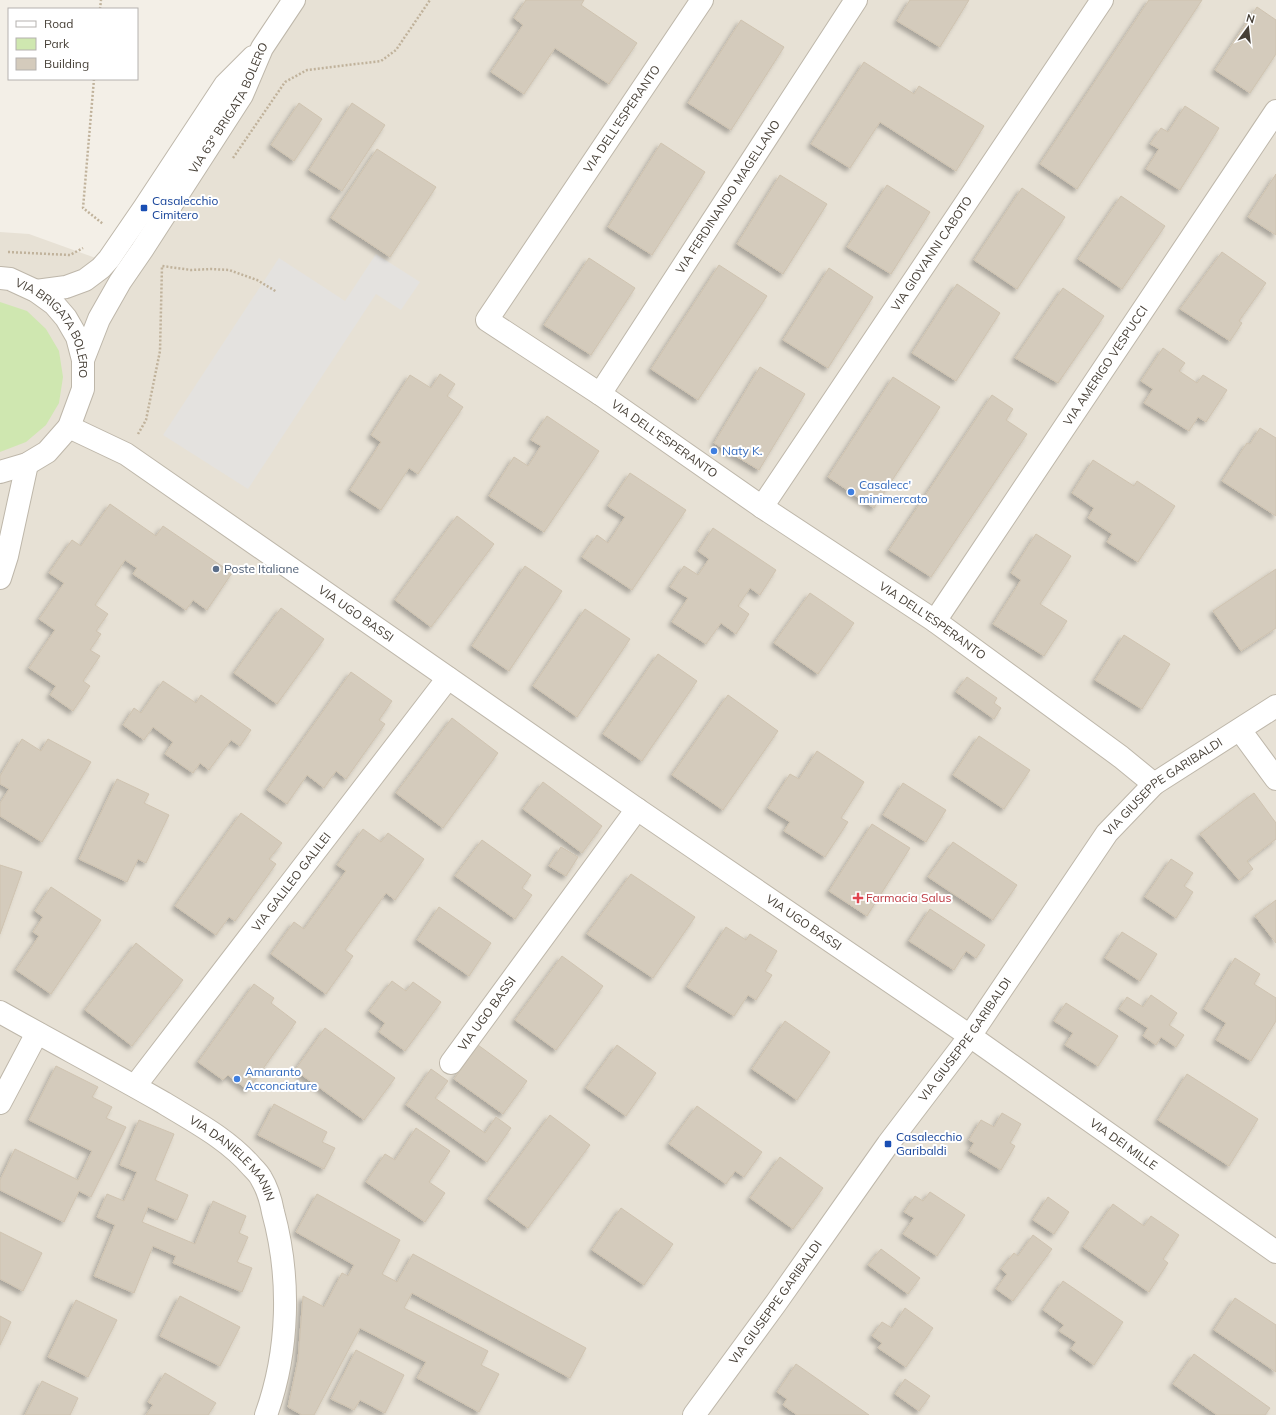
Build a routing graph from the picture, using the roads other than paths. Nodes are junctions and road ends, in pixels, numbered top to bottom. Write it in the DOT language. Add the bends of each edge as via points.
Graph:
graph roads {
  1 [pos="294,0"];
  2 [pos="702,0"];
  3 [pos="856,0"];
  4 [pos="1102,0"];
  5 [pos="262,48"];
  6 [pos="1276,112"];
  7 [pos="0,278"];
  8 [pos="36,291"];
  9 [pos="83,360"];
  10 [pos="600,394"];
  11 [pos="69,427"];
  12 [pos="27,464"];
  13 [pos="0,472"];
  14 [pos="762,507"];
  15 [pos="0,531"];
  16 [pos="7,556"];
  17 [pos="0,578"];
  18 [pos="935,621"];
  19 [pos="448,678"];
  20 [pos="1276,706"];
  21 [pos="1240,730"];
  22 [pos="1276,779"];
  23 [pos="1154,784"];
  24 [pos="637,809"];
  25 [pos="0,1012"];
  26 [pos="37,1033"];
  27 [pos="970,1036"];
  28 [pos="451,1063"];
  29 [pos="135,1086"];
  30 [pos="0,1103"];
  31 [pos="1276,1252"];
  32 [pos="702,1413"];
  33 [pos="266,1415"];
  1 -- 5 [label="street"];
  2 -- 10 [label="street, VIA DELL'ESPERANTO" via="487,320"];
  3 -- 10 [label="street, VIA FERDINANDO MAGELLANO"];
  4 -- 14 [label="street, VIA GIOVANNI CABOTO"];
  5 -- 8 [label="street, VIA 63° BRIGATA BOLERO" via="225,85 101,268 86,280 66,287"];
  5 -- 9 [label="street, VIA 63° BRIGATA BOLERO" via="242,94 99,318"];
  6 -- 18 [label="street, VIA AMERIGO VESPUCCI"];
  7 -- 8 [label="street, VIA BRIGATA BOLERO" via="10,279"];
  8 -- 9 [label="street, VIA BRIGATA BOLERO" via="54,304 66,318 77,337"];
  9 -- 11 [label="street, VIA BRIGATA BOLERO" via="83,389"];
  10 -- 14 [label="street, VIA DELL'ESPERANTO"];
  11 -- 12 [label="street, VIA BRIGATA BOLERO" via="47,452"];
  11 -- 19 [label="street, VIA UGO BASSI" via="126,454"];
  12 -- 13 [label="street, VIA BRIGATA BOLERO"];
  12 -- 16 [label="street"];
  14 -- 18 [label="street, VIA DELL'ESPERANTO"];
  15 -- 16 [label="street"];
  16 -- 17 [label="street"];
  18 -- 23 [label="street, VIA DELL'ESPERANTO" via="1121,756"];
  19 -- 24 [label="street, VIA UGO BASSI"];
  19 -- 29 [label="street, VIA GALILEO GALILEI"];
  20 -- 21 [label="street, VIA GIUSEPPE GARIBALDI"];
  21 -- 22 [label="street"];
  21 -- 23 [label="street, VIA GIUSEPPE GARIBALDI"];
  23 -- 27 [label="street, VIA GIUSEPPE GARIBALDI" via="1107,833"];
  24 -- 27 [label="street, VIA UGO BASSI"];
  24 -- 28 [label="street, VIA UGO BASSI"];
  25 -- 26 [label="street, VIA DANIELE MANIN"];
  26 -- 29 [label="street, VIA DANIELE MANIN"];
  26 -- 30 [label="street"];
  27 -- 31 [label="street, VIA DEI MILLE"];
  27 -- 32 [label="street, VIA GIUSEPPE GARIBALDI" via="888,1144"];
  29 -- 33 [label="street, VIA DANIELE MANIN" via="218,1135 250,1164 261,1178 267,1192 278,1229 284,1275 284,1310 278,1375"];
}
